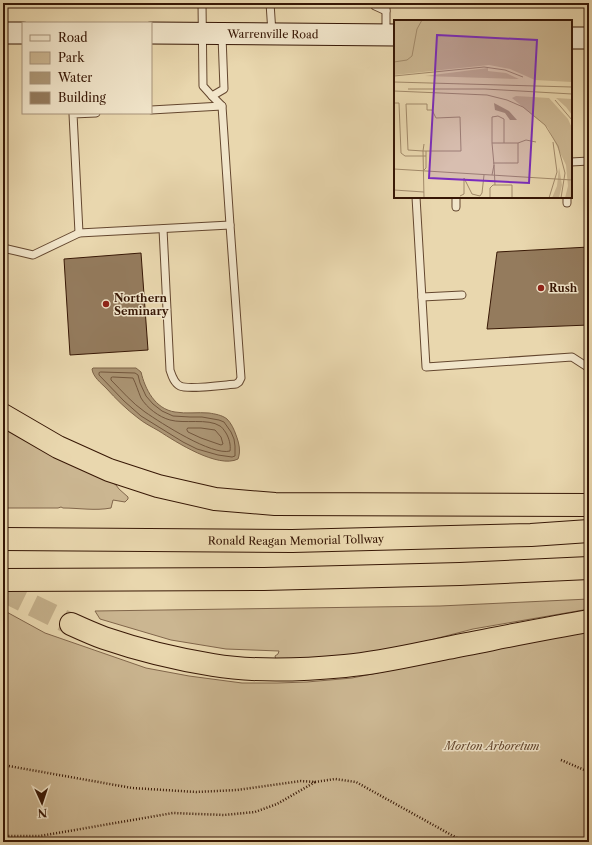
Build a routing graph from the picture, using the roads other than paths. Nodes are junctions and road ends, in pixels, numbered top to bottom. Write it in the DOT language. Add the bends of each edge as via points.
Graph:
graph roads {
  1 [pos="202,3"];
  2 [pos="270,3"];
  3 [pos="373,3"];
  4 [pos="386,3"];
  5 [pos="386,11"];
  6 [pos="3,33"];
  7 [pos="22,33"];
  8 [pos="152,33"];
  9 [pos="202,33"];
  10 [pos="222,33"];
  11 [pos="272,34"];
  12 [pos="391,34"];
  13 [pos="572,38"];
  14 [pos="589,38"];
  15 [pos="212,96"];
  16 [pos="222,106"];
  17 [pos="152,110"];
  18 [pos="73,114"];
  19 [pos="589,161"];
  20 [pos="572,162"];
  21 [pos="416,198"];
  22 [pos="456,198"];
  23 [pos="456,207"];
  24 [pos="230,225"];
  25 [pos="163,229"];
  26 [pos="79,233"];
  27 [pos="3,248"];
  28 [pos="462,295"];
  29 [pos="422,297"];
  30 [pos="589,368"];
  31 [pos="3,414"];
  32 [pos="589,505"];
  33 [pos="589,531"];
  34 [pos="3,539"];
  35 [pos="589,568"];
  36 [pos="3,580"];
  37 [pos="589,621"];
  38 [pos="70,624"];
  1 -- 9 [label="lane"];
  2 -- 11 [label="lane"];
  3 -- 5 [label="lane" via="374,6"];
  4 -- 5 [label="lane"];
  5 -- 12 [label="lane"];
  6 -- 7 [label="main road"];
  8 -- 9 [label="main road, Warrenville Road"];
  9 -- 10 [label="main road, Warrenville Road"];
  9 -- 15 [label="lane" via="203,86"];
  10 -- 11 [label="main road, Warrenville Road"];
  10 -- 15 [label="lane" via="224,89"];
  11 -- 12 [label="main road, Warrenville Road"];
  13 -- 14 [label="main road"];
  15 -- 16 [label="lane"];
  16 -- 17 [label="lane"];
  16 -- 24 [label="lane"];
  18 -- 26 [label="lane"];
  19 -- 20 [label="lane"];
  21 -- 29 [label="lane"];
  22 -- 23 [label="lane"];
  24 -- 25 [label="lane"];
  24 -- 25 [label="lane" via="240,378 236,384 205,387 181,387 172,378"];
  25 -- 26 [label="lane"];
  26 -- 27 [label="lane" via="33,255"];
  28 -- 29 [label="lane"];
  29 -- 30 [label="lane" via="426,366 572,358"];
  31 -- 32 [label="highway" via="58,447 109,470 158,486 215,499 275,504"];
  33 -- 34 [label="highway, Ronald Reagan Memorial Tollway" via="531,535 292,541"];
  35 -- 36 [label="highway" via="264,579"];
  37 -- 38 [label="highway" via="391,660 302,669 243,668 177,658 104,638"];
}
